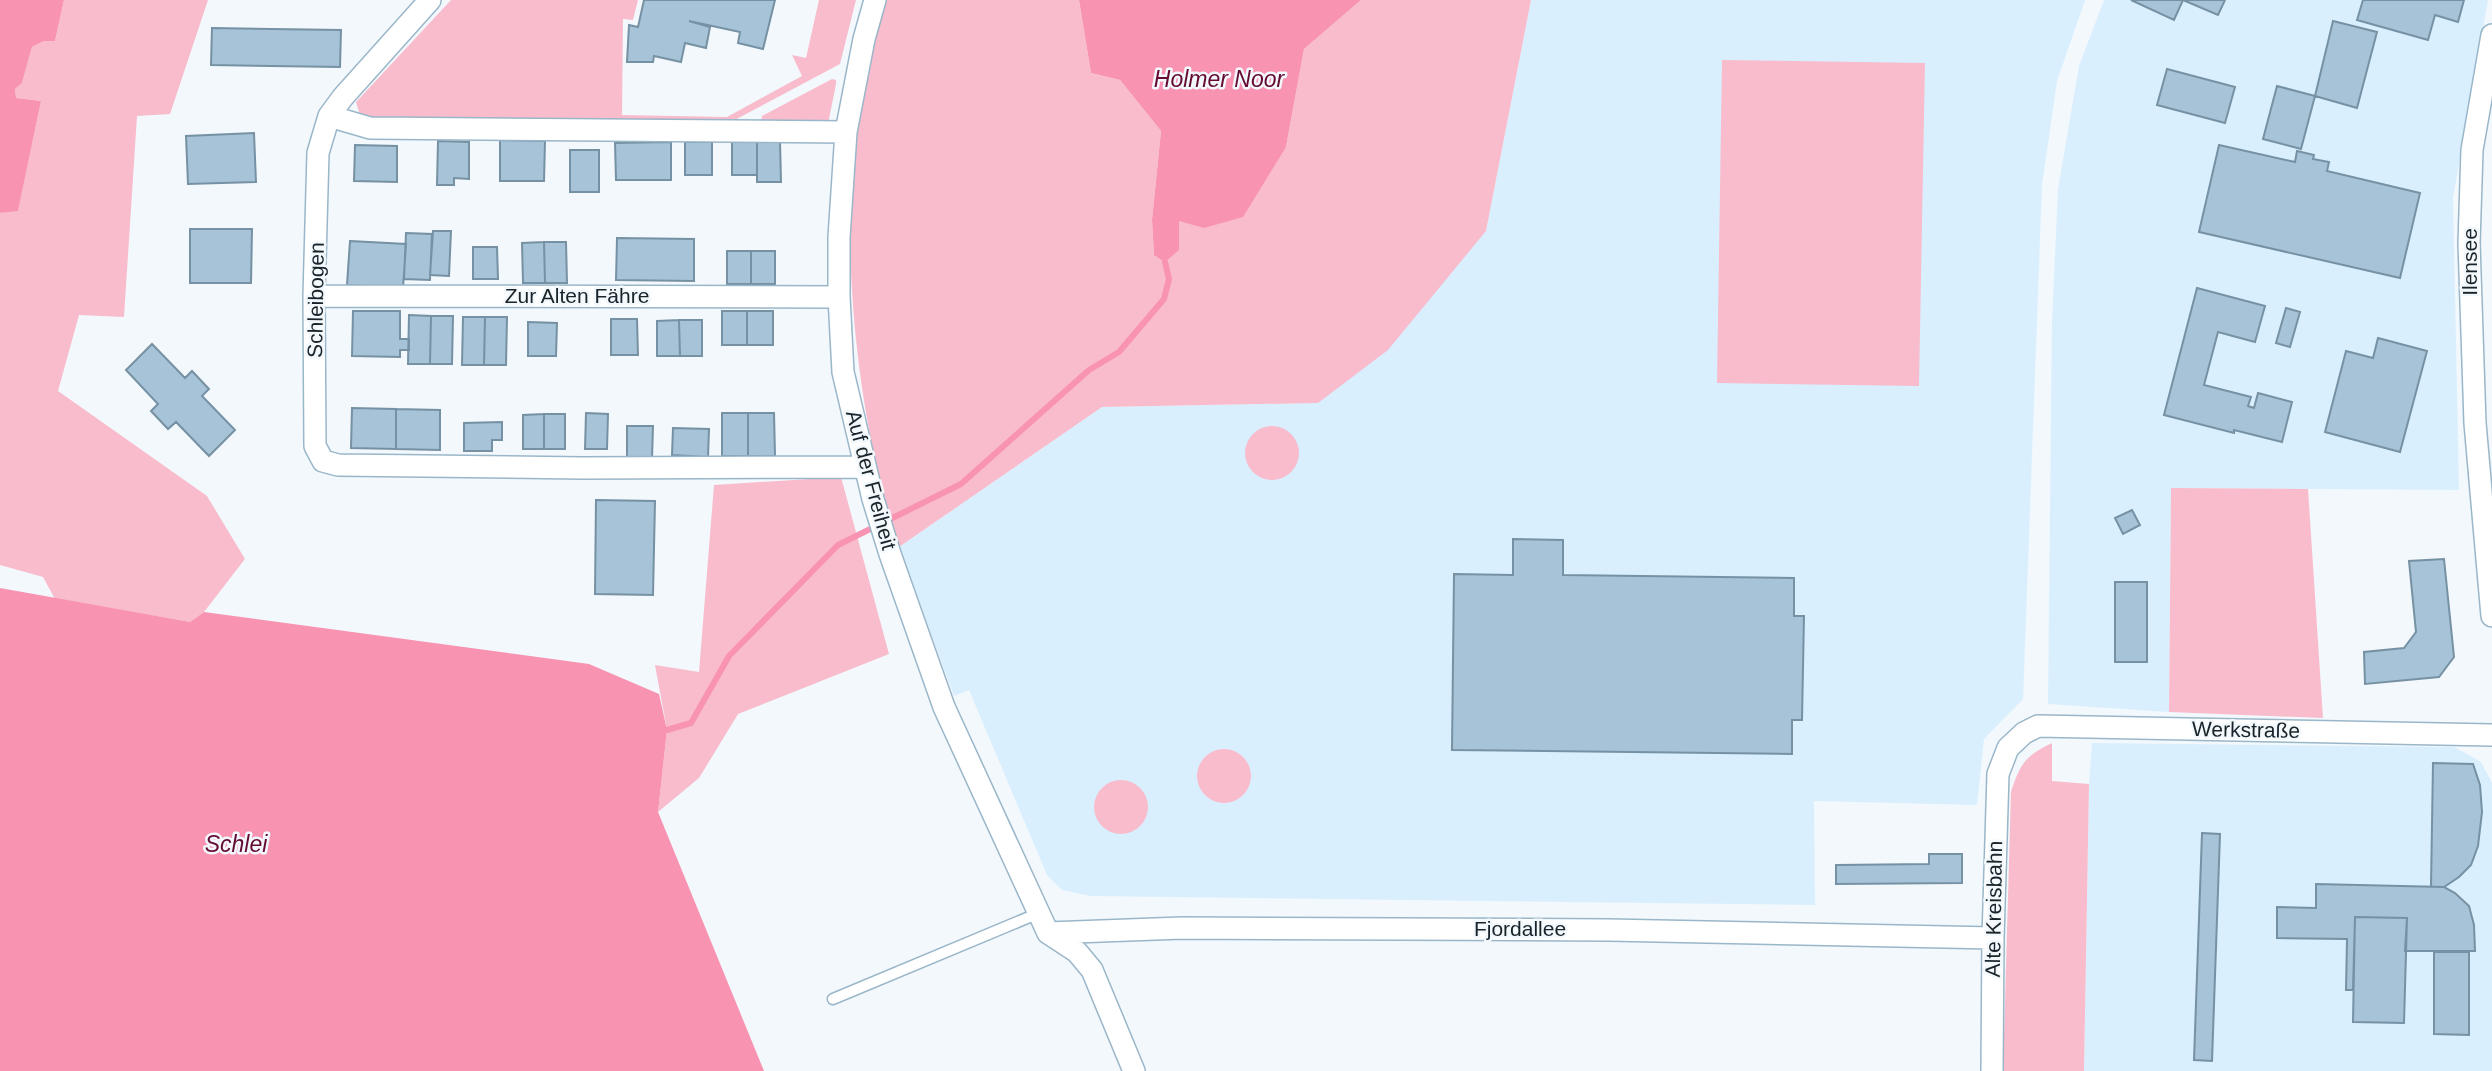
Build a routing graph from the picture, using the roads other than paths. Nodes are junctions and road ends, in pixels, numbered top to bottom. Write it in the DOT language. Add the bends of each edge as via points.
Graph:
graph roads {
  1 [pos="430,0"];
  2 [pos="875,0"];
  3 [pos="2492,35"];
  4 [pos="329,116"];
  5 [pos="846,132"];
  6 [pos="314,296"];
  7 [pos="839,297"];
  8 [pos="865,467"];
  9 [pos="2486,490"];
  10 [pos="2492,615"];
  11 [pos="2492,735"];
  12 [pos="2008,748"];
  13 [pos="1044,923"];
  14 [pos="1993,939"];
  15 [pos="833,999"];
  16 [pos="1134,1071"];
  17 [pos="1992,1071"];
  1 -- 4 [label="street"];
  2 -- 5 [label="street, Auf der Freiheit"];
  3 -- 9 [label="street, Ilensee" via="2470,183 2471,345"];
  4 -- 5 [label="street" via="370,128"];
  4 -- 6 [label="street, Schleibogen" via="318,153"];
  5 -- 7 [label="street, Auf der Freiheit"];
  6 -- 7 [label="street, Zur Alten Fähre"];
  6 -- 8 [label="street, Schleibogen" via="316,446 323,461 338,465 538,468"];
  7 -- 8 [label="street, Auf der Freiheit" via="843,372"];
  8 -- 13 [label="street, Auf der Freiheit" via="944,707"];
  9 -- 10 [label="street, Ilensee"];
  11 -- 12 [label="street, Werkstraße" via="2038,726"];
  12 -- 14 [label="street, Alte Kreisbahn" via="1998,774"];
  13 -- 14 [label="street, Fjordallee"];
  13 -- 15 [label="lane"];
  13 -- 16 [label="street" via="1091,970"];
  14 -- 17 [label="street, Alte Kreisbahn"];
}
